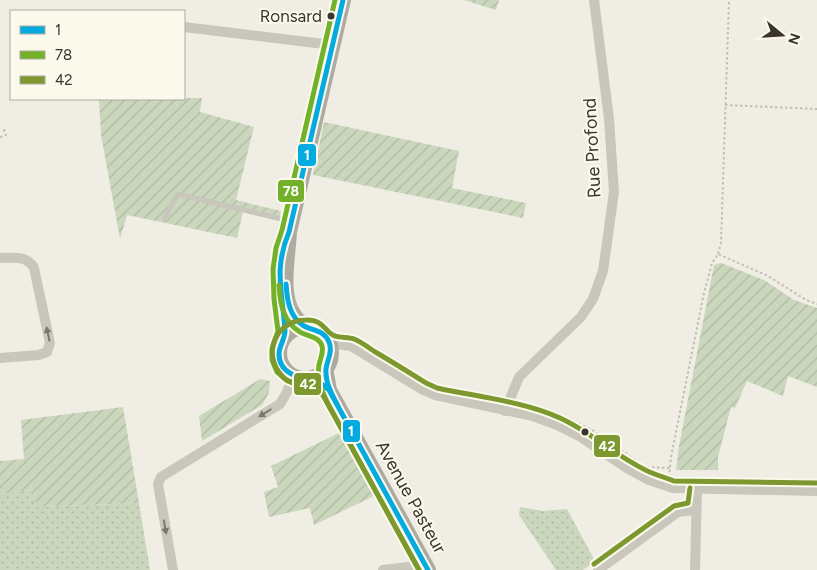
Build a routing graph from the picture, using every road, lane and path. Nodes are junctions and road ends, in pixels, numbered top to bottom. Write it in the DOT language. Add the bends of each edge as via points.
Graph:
graph roads {
  1 [pos="343,0"];
  2 [pos="594,0"];
  3 [pos="729,0"];
  4 [pos="185,27"];
  5 [pos="332,45"];
  6 [pos="725,105"];
  7 [pos="817,108"];
  8 [pos="3,127"];
  9 [pos="0,137"];
  10 [pos="164,219"];
  11 [pos="290,227"];
  12 [pos="718,254"];
  13 [pos="0,258"];
  14 [pos="817,304"];
  15 [pos="305,327"];
  16 [pos="286,336"];
  17 [pos="329,343"];
  18 [pos="0,358"];
  19 [pos="319,372"];
  20 [pos="293,376"];
  21 [pos="504,410"];
  22 [pos="668,486"];
  23 [pos="697,489"];
  24 [pos="817,491"];
  25 [pos="695,510"];
  26 [pos="426,567"];
  27 [pos="173,570"];
  28 [pos="383,570"];
  29 [pos="598,570"];
  30 [pos="695,570"];
  1 -- 5 [label="main road"];
  2 -- 21 [label="street, Rue Profond" via="609,119 614,192 603,271 588,308 519,377"];
  3 -- 6 [label="path"];
  4 -- 5 [label="street"];
  5 -- 11 [label="main road"];
  6 -- 7 [label="path"];
  6 -- 12 [label="path"];
  8 -- 9 [label="path" via="6,135"];
  10 -- 11 [label="lane" via="178,194"];
  11 -- 15 [label="main road" via="287,299 294,315"];
  11 -- 16 [label="main road" via="283,244 280,269"];
  12 -- 14 [label="path" via="768,276"];
  12 -- 22 [label="path" via="712,263 704,293"];
  18 -- 13 [label="street, one-way" via="39,355 47,352 50,343 34,268 25,258"];
  15 -- 16 [label="main road" via="296,328"];
  15 -- 17 [label="main road" via="318,330"];
  16 -- 20 [label="main road" via="279,356 281,364"];
  17 -- 19 [label="main road" via="329,360"];
  17 -- 21 [label="street" via="352,346 435,395"];
  19 -- 20 [label="main road" via="307,378"];
  19 -- 26 [label="main road, Avenue Pasteur"];
  20 -- 27 [label="street, one-way" via="280,404 161,477 158,484"];
  21 -- 22 [label="street" via="557,425 582,437 627,468"];
  22 -- 23 [label="street"];
  23 -- 24 [label="street"];
  23 -- 25 [label="street"];
  25 -- 29 [label="street" via="678,512"];
  25 -- 30 [label="street"];
  26 -- 28 [label="street"];
}
